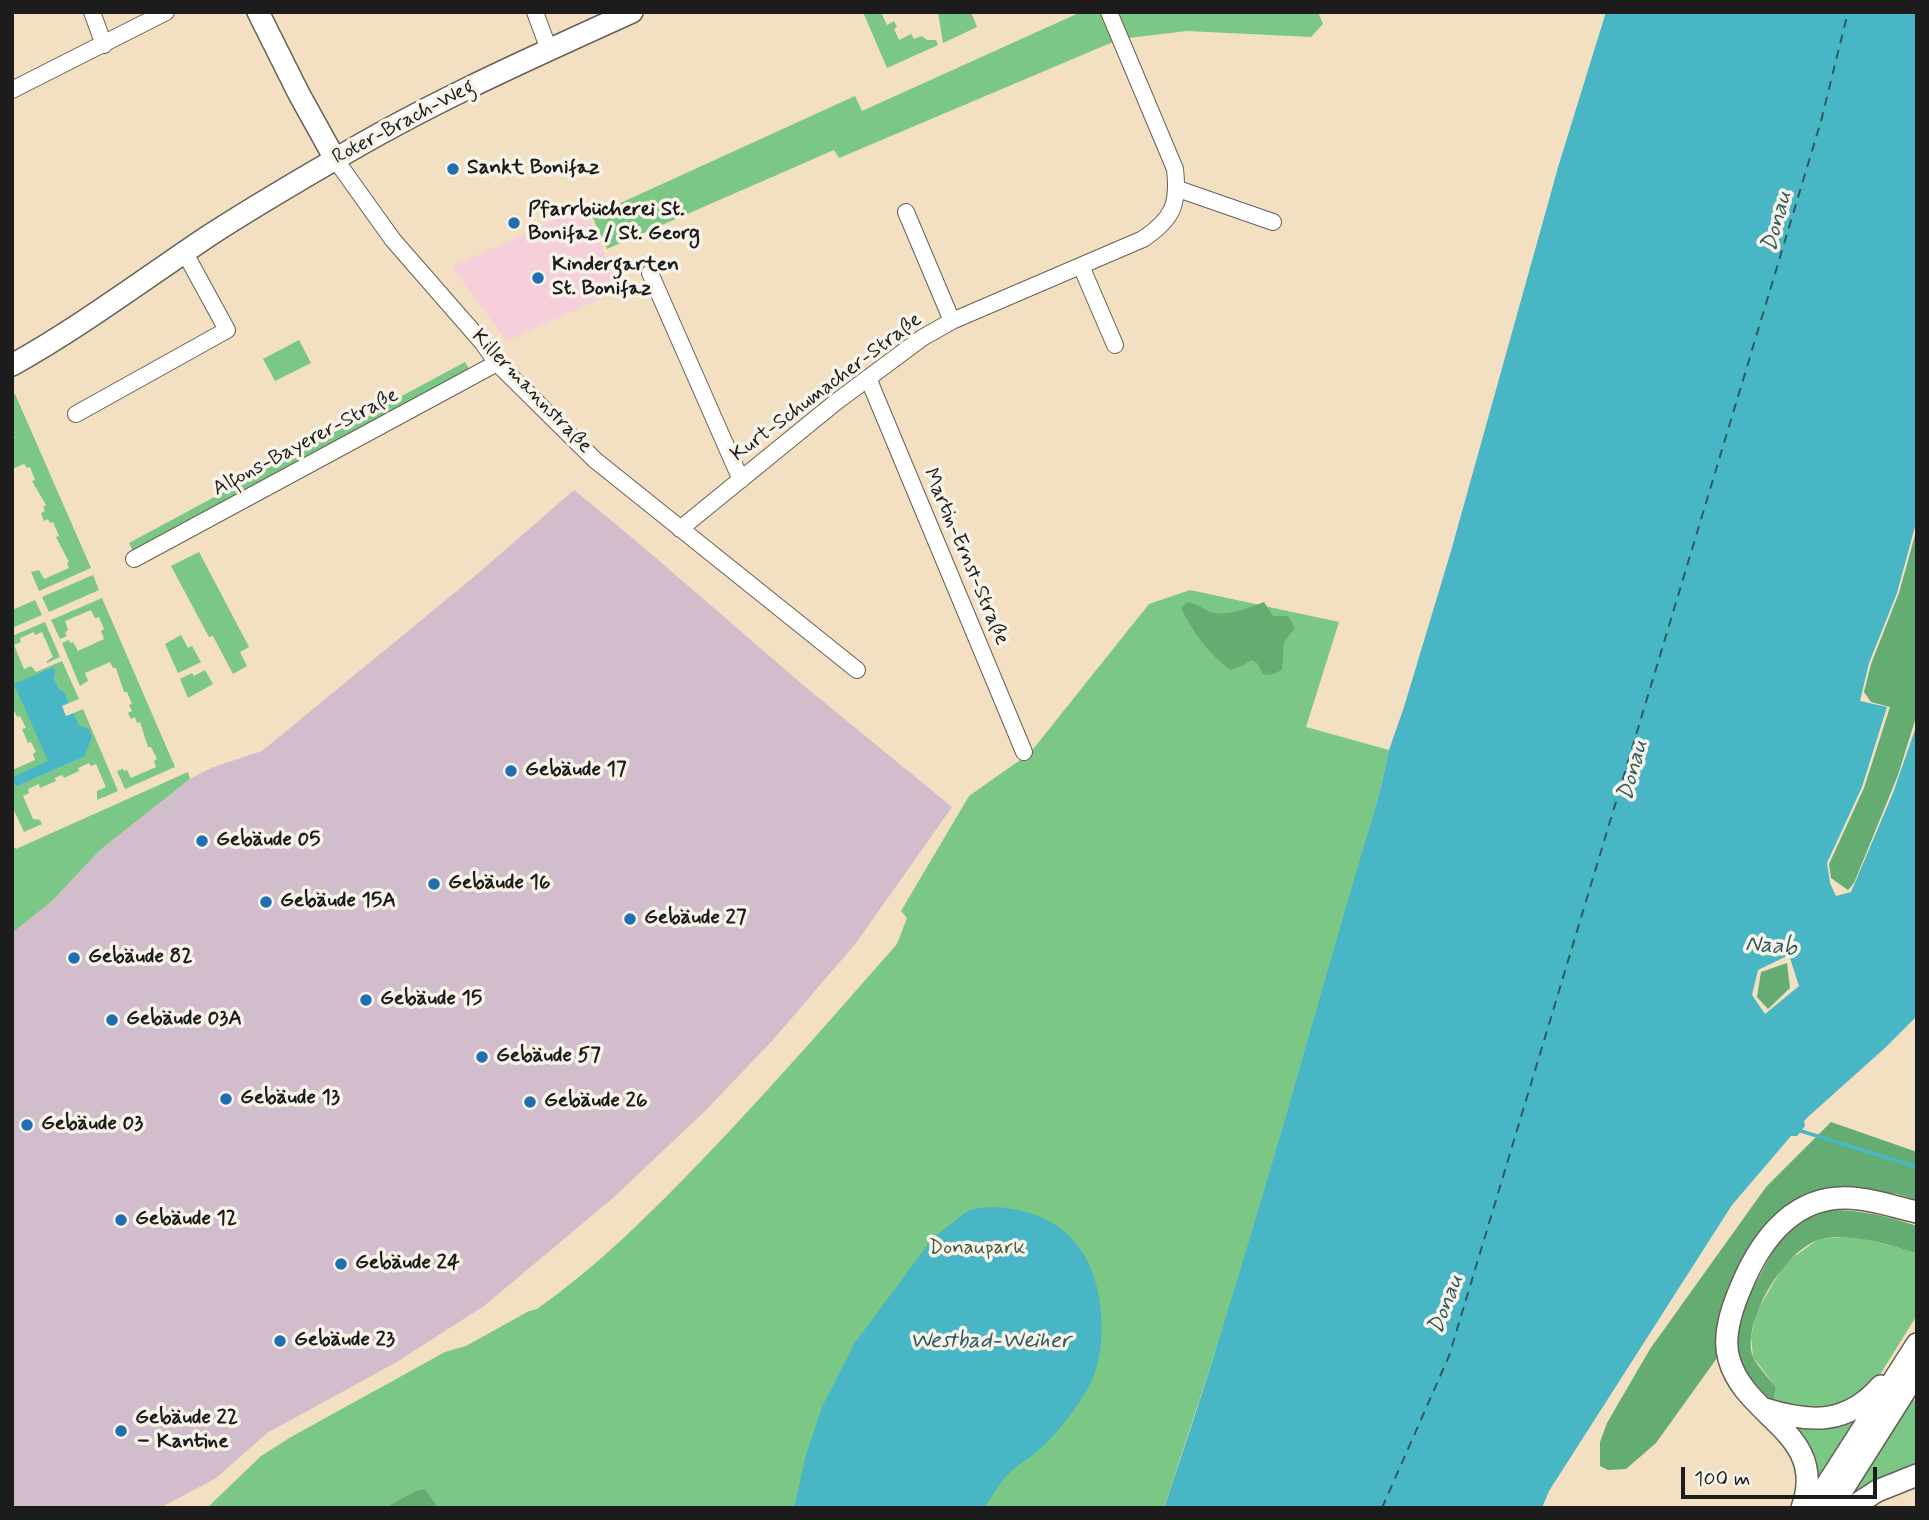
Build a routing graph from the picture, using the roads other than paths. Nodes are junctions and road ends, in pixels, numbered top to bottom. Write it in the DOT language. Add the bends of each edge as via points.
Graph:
graph roads {
  1 [pos="92,12"];
  2 [pos="166,12"];
  3 [pos="258,12"];
  4 [pos="535,12"];
  5 [pos="632,12"];
  6 [pos="1109,12"];
  7 [pos="104,45"];
  8 [pos="549,50"];
  9 [pos="12,90"];
  10 [pos="335,159"];
  11 [pos="1178,189"];
  12 [pos="906,212"];
  13 [pos="1273,222"];
  14 [pos="185,253"];
  15 [pos="1082,266"];
  16 [pos="650,273"];
  17 [pos="952,321"];
  18 [pos="1115,345"];
  19 [pos="497,363"];
  20 [pos="12,365"];
  21 [pos="867,378"];
  22 [pos="76,414"];
  23 [pos="741,480"];
  24 [pos="680,529"];
  25 [pos="134,559"];
  26 [pos="857,670"];
  27 [pos="1024,752"];
  28 [pos="1917,1212"];
  29 [pos="1917,1342"];
  30 [pos="1917,1372"];
  31 [pos="1765,1409"];
  32 [pos="1917,1475"];
  33 [pos="1802,1508"];
  34 [pos="1812,1508"];
  35 [pos="1831,1508"];
  36 [pos="1851,1508"];
  1 -- 7 [label="street"];
  2 -- 7 [label="street"];
  3 -- 10 [label="main road, Killermannstraße"];
  4 -- 8 [label="street"];
  5 -- 8 [label="main road, Roter-Brach-Weg"];
  6 -- 11 [label="street" via="1175,169"];
  7 -- 9 [label="street"];
  8 -- 10 [label="main road, Roter-Brach-Weg"];
  10 -- 14 [label="main road, Roter-Brach-Weg"];
  10 -- 19 [label="street, Killermannstraße" via="393,240"];
  11 -- 13 [label="street"];
  11 -- 15 [label="street, Kurt-Schumacher-Straße" via="1172,211 1157,229"];
  12 -- 17 [label="street"];
  14 -- 20 [label="main road, Roter-Brach-Weg"];
  14 -- 22 [label="street" via="227,330"];
  15 -- 17 [label="street, Kurt-Schumacher-Straße"];
  15 -- 18 [label="street"];
  16 -- 23 [label="street"];
  17 -- 21 [label="street, Kurt-Schumacher-Straße"];
  19 -- 24 [label="street, Killermannstraße" via="595,460"];
  19 -- 25 [label="street, Alfons-Bayerer-Straße"];
  21 -- 23 [label="street, Kurt-Schumacher-Straße"];
  21 -- 27 [label="street, Martin-Ernst-Straße"];
  23 -- 24 [label="street, Kurt-Schumacher-Straße"];
  24 -- 26 [label="street, Killermannstraße"];
  28 -- 31 [label="main road" via="1860,1199 1826,1200 1782,1221 1768,1238 1745,1278 1727,1332 1728,1357 1742,1385"];
  29 -- 31 [label="main road" via="1876,1392 1853,1409 1821,1419"];
  29 -- 34 [label="main road"];
  30 -- 35 [label="main road"];
  31 -- 33 [label="main road" via="1793,1441 1806,1465 1807,1493"];
  32 -- 36 [label="main road" via="1877,1491"];
}
